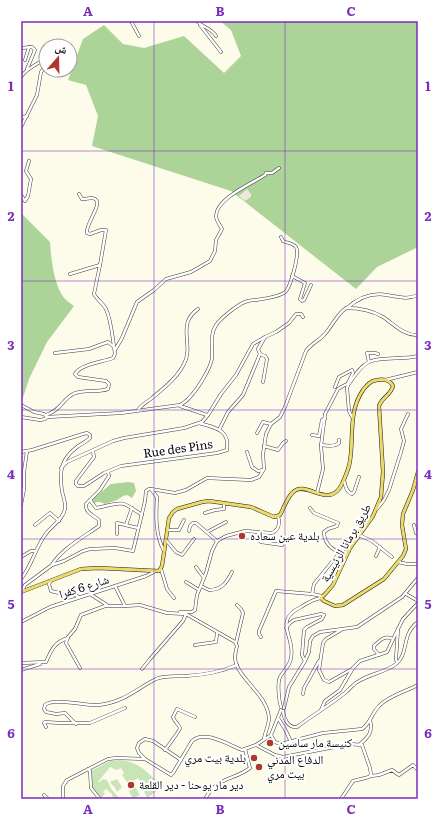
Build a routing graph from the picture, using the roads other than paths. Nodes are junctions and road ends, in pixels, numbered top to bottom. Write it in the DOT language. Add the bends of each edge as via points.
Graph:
graph roads {
  1 [pos="131,21"];
  2 [pos="197,21"];
  3 [pos="200,25"];
  4 [pos="139,36"];
  5 [pos="216,36"];
  6 [pos="29,47"];
  7 [pos="21,48"];
  8 [pos="221,52"];
  9 [pos="25,60"];
  10 [pos="38,64"];
  11 [pos="27,69"];
  12 [pos="21,77"];
  13 [pos="40,78"];
  14 [pos="27,116"];
  15 [pos="21,118"];
  16 [pos="21,127"];
  17 [pos="29,161"];
  18 [pos="279,168"];
  19 [pos="79,194"];
  20 [pos="21,196"];
  21 [pos="281,237"];
  22 [pos="100,265"];
  23 [pos="70,274"];
  24 [pos="292,276"];
  25 [pos="311,285"];
  26 [pos="418,295"];
  27 [pos="346,308"];
  28 [pos="198,309"];
  29 [pos="303,317"];
  30 [pos="418,335"];
  31 [pos="265,337"];
  32 [pos="114,348"];
  33 [pos="55,353"];
  34 [pos="260,354"];
  35 [pos="378,354"];
  36 [pos="418,356"];
  37 [pos="369,362"];
  38 [pos="418,372"];
  39 [pos="384,380"];
  40 [pos="263,382"];
  41 [pos="349,383"];
  42 [pos="335,387"];
  43 [pos="21,405"];
  44 [pos="180,405"];
  45 [pos="138,410"];
  46 [pos="408,414"];
  47 [pos="46,416"];
  48 [pos="21,417"];
  49 [pos="207,417"];
  50 [pos="352,417"];
  51 [pos="325,418"];
  52 [pos="199,423"];
  53 [pos="271,424"];
  54 [pos="219,430"];
  55 [pos="256,433"];
  56 [pos="312,435"];
  57 [pos="339,440"];
  58 [pos="286,442"];
  59 [pos="321,445"];
  60 [pos="264,446"];
  61 [pos="27,451"];
  62 [pos="93,451"];
  63 [pos="21,452"];
  64 [pos="247,452"];
  65 [pos="61,468"];
  66 [pos="264,469"];
  67 [pos="108,472"];
  68 [pos="418,472"];
  69 [pos="359,477"];
  70 [pos="344,479"];
  71 [pos="24,488"];
  72 [pos="151,489"];
  73 [pos="21,491"];
  74 [pos="317,494"];
  75 [pos="90,500"];
  76 [pos="224,504"];
  77 [pos="21,505"];
  78 [pos="132,508"];
  79 [pos="310,508"];
  80 [pos="376,509"];
  81 [pos="205,513"];
  82 [pos="142,515"];
  83 [pos="278,516"];
  84 [pos="184,520"];
  85 [pos="59,521"];
  86 [pos="226,522"];
  87 [pos="35,525"];
  88 [pos="126,525"];
  89 [pos="414,525"];
  90 [pos="138,528"];
  91 [pos="167,530"];
  92 [pos="189,531"];
  93 [pos="207,532"];
  94 [pos="258,532"];
  95 [pos="117,534"];
  96 [pos="418,534"];
  97 [pos="360,535"];
  98 [pos="194,539"];
  99 [pos="165,540"];
  100 [pos="217,540"];
  101 [pos="282,545"];
  102 [pos="380,547"];
  103 [pos="349,550"];
  104 [pos="36,551"];
  105 [pos="164,551"];
  106 [pos="341,552"];
  107 [pos="376,556"];
  108 [pos="21,557"];
  109 [pos="392,557"];
  110 [pos="398,562"];
  111 [pos="418,564"];
  112 [pos="52,566"];
  113 [pos="196,567"];
  114 [pos="161,569"];
  115 [pos="154,572"];
  116 [pos="232,572"];
  117 [pos="21,578"];
  118 [pos="204,578"];
  119 [pos="418,578"];
  120 [pos="53,579"];
  121 [pos="186,582"];
  122 [pos="116,586"];
  123 [pos="201,586"];
  124 [pos="199,590"];
  125 [pos="21,592"];
  126 [pos="89,594"];
  127 [pos="312,594"];
  128 [pos="406,594"];
  129 [pos="80,597"];
  130 [pos="321,597"];
  131 [pos="174,598"];
  132 [pos="418,602"];
  133 [pos="237,605"];
  134 [pos="108,606"];
  135 [pos="125,606"];
  136 [pos="179,613"];
  137 [pos="186,614"];
  138 [pos="21,622"];
  139 [pos="418,622"];
  140 [pos="343,628"];
  141 [pos="286,629"];
  142 [pos="398,629"];
  143 [pos="217,633"];
  144 [pos="261,637"];
  145 [pos="68,638"];
  146 [pos="393,639"];
  147 [pos="236,644"];
  148 [pos="195,645"];
  149 [pos="321,655"];
  150 [pos="380,655"];
  151 [pos="306,661"];
  152 [pos="21,662"];
  153 [pos="42,663"];
  154 [pos="397,663"];
  155 [pos="237,665"];
  156 [pos="80,668"];
  157 [pos="353,668"];
  158 [pos="142,669"];
  159 [pos="21,670"];
  160 [pos="418,685"];
  161 [pos="303,694"];
  162 [pos="125,708"];
  163 [pos="282,709"];
  164 [pos="321,711"];
  165 [pos="195,717"];
  166 [pos="278,718"];
  167 [pos="370,719"];
  168 [pos="76,724"];
  169 [pos="46,727"];
  170 [pos="271,735"];
  171 [pos="264,740"];
  172 [pos="290,742"];
  173 [pos="360,744"];
  174 [pos="256,745"];
  175 [pos="245,749"];
  176 [pos="166,750"];
  177 [pos="145,759"];
  178 [pos="181,760"];
  179 [pos="88,769"];
  180 [pos="418,770"];
  181 [pos="370,776"];
  182 [pos="44,794"];
  183 [pos="99,798"];
  184 [pos="48,799"];
  185 [pos="64,799"];
  186 [pos="205,799"];
  187 [pos="341,799"];
  1 -- 4 [label="street"];
  2 -- 3 [label="street"];
  3 -- 5 [label="street" via="212,30"];
  3 -- 8 [label="street"];
  6 -- 7 [label="street"];
  6 -- 9 [label="street"];
  6 -- 11 [label="street" via="35,50"];
  10 -- 11 [label="street"];
  11 -- 12 [label="street"];
  13 -- 14 [label="street" via="38,92"];
  14 -- 15 [label="street"];
  14 -- 16 [label="street"];
  17 -- 20 [label="street" via="26,171 31,179 28,196 25,201"];
  18 -- 32 [label="street" via="272,173 266,173 220,205 216,219 222,229 216,240 212,259 197,270 166,279 138,300 122,338"];
  19 -- 22 [label="street" via="82,199 94,198 98,203 87,225 87,232 90,234 106,230"];
  21 -- 24 [label="street" via="282,241 293,244 297,250"];
  22 -- 23 [label="street"];
  22 -- 32 [label="street" via="94,294 108,314"];
  24 -- 25 [label="street" via="305,283 300,299 302,301"];
  24 -- 44 [label="street" via="285,292 243,303 219,321 212,334 210,365 191,396"];
  26 -- 27 [label="street" via="406,298 385,294 362,297"];
  27 -- 30 [label="street" via="381,316 408,334"];
  27 -- 53 [label="street" via="324,335 310,345 281,416"];
  28 -- 45 [label="street" via="187,323 188,350 184,364 172,379"];
  29 -- 31 [label="street" via="296,314 289,323"];
  31 -- 34 [label="street" via="258,349"];
  31 -- 49 [label="street" via="252,346"];
  32 -- 33 [label="street" via="106,342 89,349"];
  32 -- 47 [label="street" via="113,358 94,363 75,373 78,377 106,381 109,384 107,389 74,394 56,411"];
  34 -- 40 [label="street" via="267,360"];
  34 -- 54 [label="street" via="243,395 228,412"];
  35 -- 37 [label="street" via="367,354"];
  36 -- 37 [label="street"];
  37 -- 41 [label="street"];
  38 -- 39 [label="street"];
  39 -- 50 [label="main road" via="367,385"];
  39 -- 80 [label="main road, طريق برمانا الرئيسية" via="393,386 379,406 383,478 381,497"];
  41 -- 42 [label="street" via="352,370 339,377"];
  41 -- 50 [label="street" via="347,394"];
  41 -- 51 [label="street" via="340,387 335,394"];
  43 -- 47 [label="street"];
  44 -- 45 [label="street"];
  44 -- 49 [label="street"];
  45 -- 47 [label="street"];
  46 -- 80 [label="street" via="401,429 403,446 389,488 384,500"];
  47 -- 48 [label="street" via="44,420"];
  49 -- 52 [label="street"];
  50 -- 70 [label="main road" via="350,462"];
  51 -- 56 [label="street" via="322,420 319,436"];
  51 -- 59 [label="street"];
  52 -- 54 [label="street"];
  52 -- 62 [label="street" via="184,428 128,437"];
  53 -- 55 [label="street" via="263,422"];
  53 -- 60 [label="street"];
  54 -- 67 [label="street, Rue des Pins" via="224,433 226,439 228,448 224,452 125,465"];
  57 -- 59 [label="street" via="340,443 337,445"];
  58 -- 60 [label="street" via="278,450"];
  59 -- 74 [label="street" via="323,468"];
  60 -- 66 [label="street"];
  61 -- 63 [label="street"];
  61 -- 65 [label="street" via="89,434 90,438 63,461"];
  61 -- 71 [label="street"];
  62 -- 65 [label="street" via="67,462"];
  62 -- 67 [label="street" via="94,457 76,484 84,486"];
  64 -- 66 [label="street" via="252,467 258,471"];
  65 -- 85 [label="street" via="66,506"];
  66 -- 72 [label="street" via="260,476 253,480 207,478 175,493"];
  67 -- 75 [label="street" via="109,476 103,486"];
  68 -- 110 [label="main road, طريق برمانا الرئيسية" via="403,514 406,549"];
  69 -- 70 [label="street" via="352,494 348,493"];
  70 -- 74 [label="main road" via="336,492"];
  71 -- 73 [label="street"];
  71 -- 77 [label="street"];
  72 -- 82 [label="street" via="146,490"];
  72 -- 105 [label="street" via="157,497 158,536"];
  74 -- 83 [label="main road" via="304,489 295,490"];
  75 -- 78 [label="street" via="96,508 120,503"];
  75 -- 112 [label="street" via="86,508 99,520 99,525 71,546"];
  76 -- 81 [label="street" via="224,509"];
  76 -- 83 [label="main road" via="255,507 271,516"];
  76 -- 91 [label="main road" via="202,502 175,510 170,516"];
  78 -- 82 [label="street"];
  78 -- 88 [label="street"];
  79 -- 106 [label="street" via="314,513 338,523 337,526 325,531 324,536 329,546"];
  80 -- 97 [label="main road, طريق برمانا الرئيسية"];
  82 -- 90 [label="street"];
  83 -- 94 [label="street" via="279,524 276,531"];
  84 -- 91 [label="street" via="180,530"];
  85 -- 87 [label="street" via="50,513"];
  85 -- 104 [label="street" via="45,534"];
  86 -- 93 [label="street"];
  88 -- 90 [label="street"];
  88 -- 95 [label="street" via="116,524"];
  89 -- 96 [label="street"];
  90 -- 112 [label="street" via="133,551 115,548 87,550"];
  91 -- 99 [label="main road"];
  92 -- 93 [label="street" via="194,523"];
  93 -- 100 [label="street"];
  94 -- 100 [label="street" via="245,531"];
  94 -- 101 [label="street" via="260,542"];
  97 -- 102 [label="street"];
  97 -- 103 [label="main road, طريق برمانا الرئيسية"];
  98 -- 99 [label="street" via="182,555"];
  99 -- 105 [label="main road"];
  100 -- 118 [label="street"];
  102 -- 107 [label="street"];
  102 -- 109 [label="street"];
  103 -- 106 [label="street"];
  103 -- 130 [label="main road, طريق برمانا الرئيسية" via="335,580"];
  104 -- 108 [label="street"];
  104 -- 117 [label="street" via="29,568"];
  105 -- 114 [label="main road"];
  106 -- 127 [label="street" via="314,584"];
  110 -- 111 [label="street"];
  110 -- 130 [label="main road, طريق برمانا الرئيسية" via="384,579 343,605 335,606"];
  112 -- 125 [label="street" via="26,584"];
  113 -- 118 [label="street"];
  114 -- 115 [label="main road"];
  114 -- 131 [label="street" via="167,589"];
  115 -- 120 [label="main road" via="86,568"];
  115 -- 122 [label="street, شارع 6 كفرا"];
  116 -- 123 [label="street" via="225,584 219,588 209,590"];
  118 -- 123 [label="street"];
  119 -- 128 [label="street"];
  120 -- 125 [label="main road"];
  120 -- 129 [label="street" via="49,583 51,590"];
  121 -- 124 [label="street"];
  122 -- 126 [label="street, شارع 6 كفرا"];
  122 -- 135 [label="street"];
  123 -- 124 [label="street"];
  124 -- 136 [label="street" via="194,610"];
  126 -- 129 [label="street, شارع 6 كفرا"];
  126 -- 134 [label="street"];
  127 -- 130 [label="street"];
  127 -- 144 [label="street" via="276,591 259,631"];
  128 -- 132 [label="street"];
  128 -- 140 [label="street" via="357,627"];
  129 -- 138 [label="street, شارع 6 كفرا" via="50,607"];
  130 -- 141 [label="street" via="291,613 286,621"];
  132 -- 142 [label="street"];
  133 -- 147 [label="street" via="242,613"];
  134 -- 135 [label="street"];
  134 -- 145 [label="street" via="82,614"];
  135 -- 136 [label="street" via="140,605 167,613"];
  136 -- 137 [label="street"];
  137 -- 143 [label="street"];
  137 -- 158 [label="street" via="183,621"];
  139 -- 154 [label="street" via="408,633 401,658"];
  140 -- 149 [label="street" via="325,640"];
  140 -- 151 [label="street" via="315,634 311,639"];
  141 -- 151 [label="street" via="294,620 324,615 304,630 302,655"];
  141 -- 163 [label="street" via="292,657 279,679"];
  142 -- 146 [label="street"];
  142 -- 154 [label="street"];
  143 -- 147 [label="street"];
  143 -- 148 [label="street" via="216,642"];
  145 -- 153 [label="street" via="60,641 49,654 47,662"];
  145 -- 156 [label="street" via="67,645"];
  146 -- 150 [label="street" via="387,652"];
  146 -- 150 [label="street" via="383,638 374,646"];
  147 -- 155 [label="street"];
  149 -- 157 [label="street" via="319,670 326,681 331,682"];
  149 -- 161 [label="street"];
  150 -- 157 [label="street" via="362,659"];
  151 -- 163 [label="street" via="290,685"];
  152 -- 153 [label="street"];
  153 -- 159 [label="street"];
  154 -- 164 [label="street" via="356,682"];
  155 -- 168 [label="street" via="215,672 160,678 112,703 86,705 60,701 48,702 45,705 46,712 66,713"];
  155 -- 171 [label="street" via="268,710"];
  157 -- 164 [label="street" via="342,687 326,701"];
  160 -- 167 [label="street" via="384,702"];
  162 -- 168 [label="street" via="96,722"];
  163 -- 164 [label="street" via="287,723 295,728"];
  163 -- 166 [label="street"];
  165 -- 176 [label="street" via="177,709 173,717 180,728"];
  166 -- 170 [label="street"];
  166 -- 172 [label="street"];
  167 -- 172 [label="street" via="362,729 323,733"];
  167 -- 173 [label="street" via="369,736"];
  168 -- 169 [label="street" via="45,722"];
  170 -- 171 [label="street"];
  170 -- 172 [label="street" via="279,744"];
  171 -- 174 [label="street"];
  173 -- 174 [label="street" via="283,757"];
  173 -- 181 [label="street" via="370,768"];
  174 -- 175 [label="street"];
  175 -- 178 [label="street" via="241,750 217,739 200,737 192,741"];
  175 -- 186 [label="street" via="249,769 218,784 210,790"];
  176 -- 177 [label="street" via="150,740 143,740 137,748"];
  176 -- 178 [label="street"];
  177 -- 178 [label="street" via="171,775"];
  177 -- 179 [label="street" via="112,758"];
  179 -- 183 [label="street" via="91,788"];
  179 -- 185 [label="street" via="64,783"];
  180 -- 181 [label="street" via="413,766 399,775 392,770"];
  181 -- 187 [label="street" via="353,781"];
  182 -- 184 [label="street"];
}
